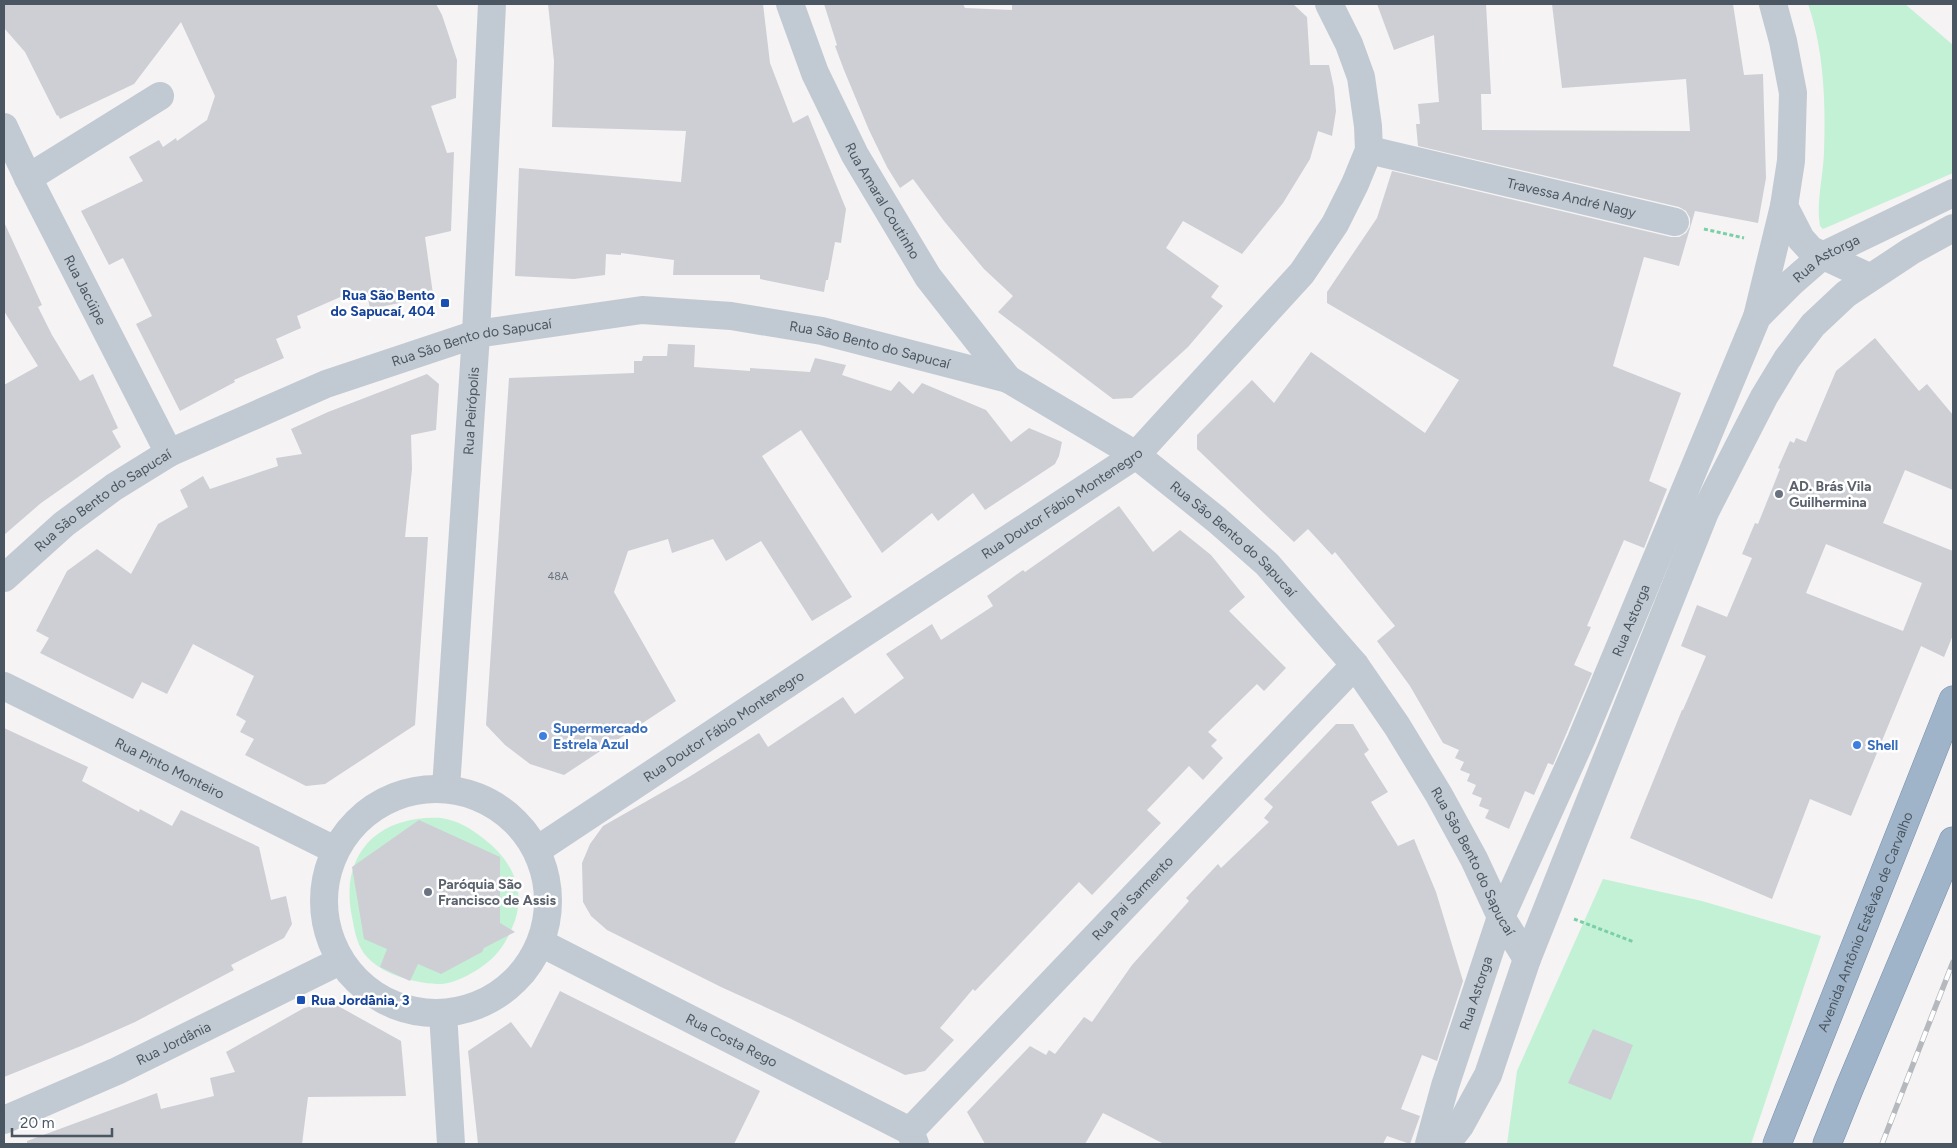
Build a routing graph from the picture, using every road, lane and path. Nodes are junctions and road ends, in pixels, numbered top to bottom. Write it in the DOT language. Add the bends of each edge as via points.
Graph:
graph roads {
  1 [pos="790,4"];
  2 [pos="1329,4"];
  3 [pos="1773,4"];
  4 [pos="489,8"];
  5 [pos="160,96"];
  6 [pos="4,127"];
  7 [pos="1369,150"];
  8 [pos="28,178"];
  9 [pos="1953,192"];
  10 [pos="1784,206"];
  11 [pos="1675,222"];
  12 [pos="1953,228"];
  13 [pos="1774,245"];
  14 [pos="1822,256"];
  15 [pos="1869,277"];
  16 [pos="1757,317"];
  17 [pos="476,334"];
  18 [pos="1008,379"];
  19 [pos="169,453"];
  20 [pos="1136,455"];
  21 [pos="4,578"];
  22 [pos="1355,665"];
  23 [pos="4,686"];
  24 [pos="1953,700"];
  25 [pos="446,788"];
  26 [pos="1953,841"];
  27 [pos="335,850"];
  28 [pos="537,850"];
  29 [pos="1547,909"];
  30 [pos="1501,917"];
  31 [pos="1634,942"];
  32 [pos="540,943"];
  33 [pos="1527,959"];
  34 [pos="340,961"];
  35 [pos="443,1013"];
  36 [pos="4,1120"];
  37 [pos="4,1126"];
  38 [pos="913,1138"];
  39 [pos="451,1144"];
  40 [pos="1430,1144"];
  41 [pos="1446,1144"];
  42 [pos="1778,1144"];
  43 [pos="1827,1144"];
  1 -- 18 [label="street, Rua Amaral Coutinho" via="815,73 855,155 928,277"];
  2 -- 7 [label="street, Rua Doutor Fábio Montenegro" via="1350,44 1361,77"];
  3 -- 10 [label="street" via="1793,93 1791,161"];
  4 -- 17 [label="street, Rua Peirópolis"];
  5 -- 8 [label="street"];
  6 -- 8 [label="street, Rua Jacúipe"];
  7 -- 11 [label="street, Travessa André Nagy"];
  7 -- 20 [label="street, Rua Doutor Fábio Montenegro" via="1335,224 1302,273"];
  8 -- 19 [label="street, Rua Jacúipe"];
  9 -- 14 [label="street, Rua Astorga"];
  10 -- 13 [label="street"];
  10 -- 14 [label="street" via="1801,239"];
  11 -- 13 [label="path"];
  12 -- 15 [label="street, Rua Astorga"];
  13 -- 16 [label="street"];
  14 -- 15 [label="street"];
  14 -- 16 [label="street, Rua Astorga"];
  15 -- 29 [label="street, Rua Astorga" via="1813,325 1787,359 1704,512"];
  16 -- 30 [label="street, Rua Astorga" via="1581,740"];
  17 -- 18 [label="street, Rua São Bento do Sapucaí" via="642,310 730,316 822,331"];
  17 -- 19 [label="street, Rua São Bento do Sapucaí" via="326,384"];
  17 -- 25 [label="street, Rua Peirópolis"];
  18 -- 20 [label="street, Rua São Bento do Sapucaí"];
  19 -- 21 [label="street, Rua São Bento do Sapucaí" via="114,487 64,524"];
  20 -- 22 [label="street, Rua São Bento do Sapucaí" via="1267,564"];
  20 -- 28 [label="street, Rua Doutor Fábio Montenegro"];
  22 -- 30 [label="street, Rua São Bento do Sapucaí" via="1416,756 1474,859"];
  22 -- 38 [label="street, Rua Pai Sarmento"];
  23 -- 27 [label="street, Rua Pinto Monteiro"];
  24 -- 42 [label="highway, Avenida Antônio Estêvão de Carvalho"];
  25 -- 27 [label="street" via="412,790 381,802 354,823"];
  25 -- 28 [label="street" via="484,798 515,819"];
  26 -- 43 [label="highway"];
  27 -- 34 [label="street" via="324,897 326,925"];
  28 -- 32 [label="street" via="547,880 548,912"];
  29 -- 31 [label="path"];
  29 -- 33 [label="street, Rua Astorga"];
  30 -- 33 [label="street, Rua São Bento do Sapucaí"];
  30 -- 40 [label="street, Rua Astorga" via="1445,1086"];
  32 -- 35 [label="street" via="524,970 502,992 474,1007"];
  32 -- 38 [label="street, Rua Costa Rego"];
  33 -- 41 [label="street, Rua Astorga" via="1488,1075 1460,1126"];
  34 -- 35 [label="street" via="359,984 384,1001 413,1011"];
  34 -- 36 [label="street, Rua Jordânia" via="116,1071"];
  35 -- 39 [label="street"];
  36 -- 37 [label="street"];
}
